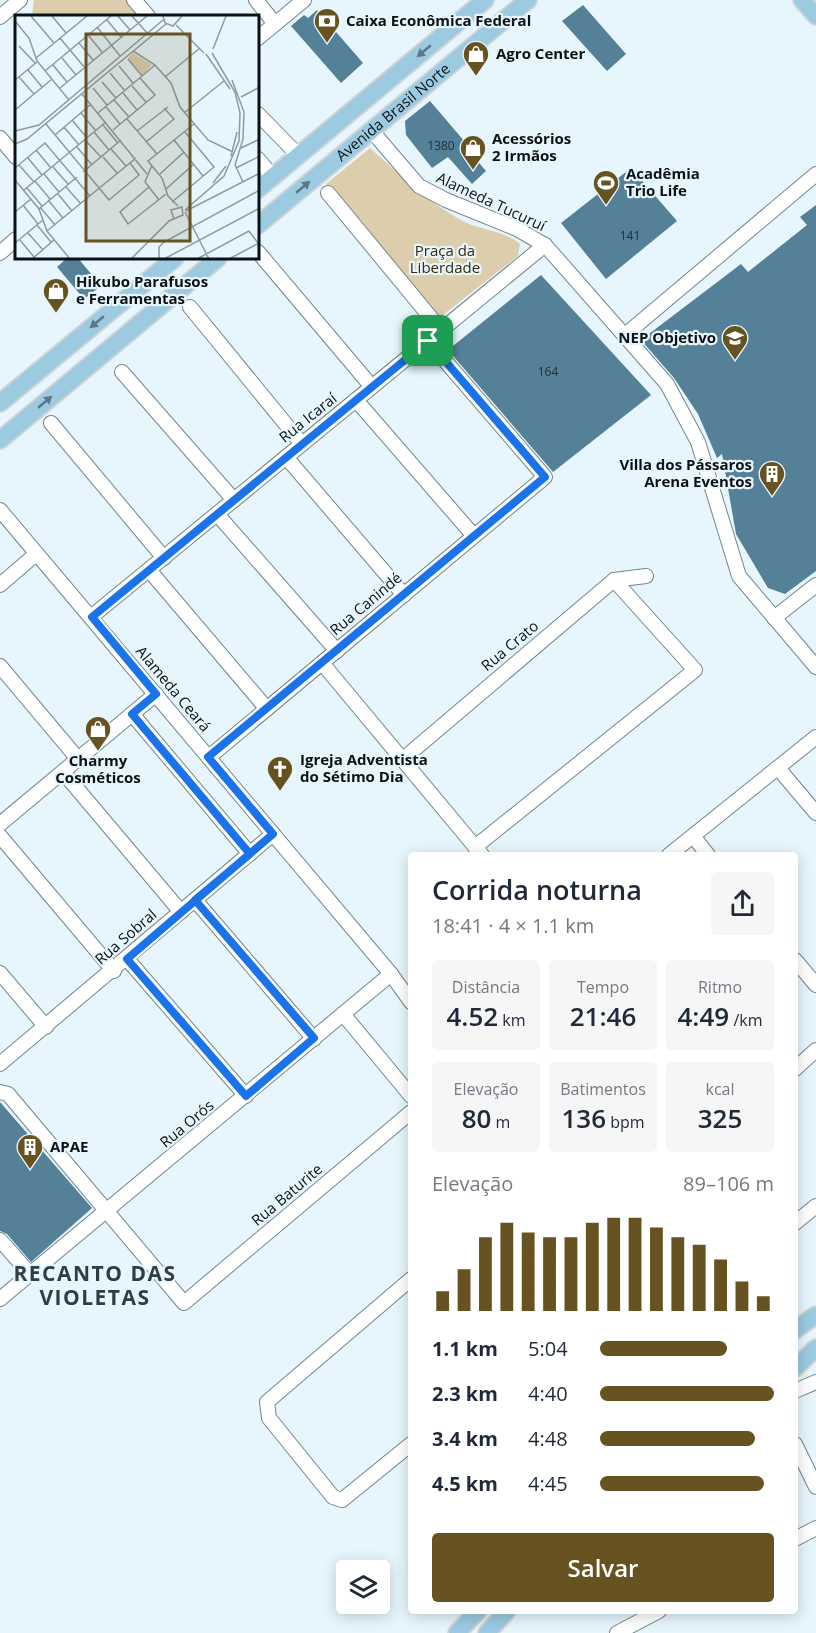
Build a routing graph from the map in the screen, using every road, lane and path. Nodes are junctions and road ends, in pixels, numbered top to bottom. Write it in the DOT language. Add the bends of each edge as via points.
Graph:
graph roads {
  1 [pos="134,0"];
  2 [pos="255,0"];
  3 [pos="304,0"];
  4 [pos="484,0"];
  5 [pos="528,0"];
  6 [pos="802,0"];
  7 [pos="18,8"];
  8 [pos="147,15"];
  9 [pos="816,16"];
  10 [pos="0,17"];
  11 [pos="275,24"];
  12 [pos="260,36"];
  13 [pos="260,116"];
  14 [pos="371,130"];
  15 [pos="0,138"];
  16 [pos="298,155"];
  17 [pos="15,156"];
  18 [pos="260,161"];
  19 [pos="816,174"];
  20 [pos="273,177"];
  21 [pos="260,187"];
  22 [pos="328,193"];
  23 [pos="260,223"];
  24 [pos="15,240"];
  25 [pos="545,245"];
  26 [pos="0,253"];
  27 [pos="260,254"];
  28 [pos="173,260"];
  29 [pos="216,260"];
  30 [pos="190,307"];
  31 [pos="441,330"];
  32 [pos="625,335"];
  33 [pos="428,341"];
  34 [pos="122,372"];
  35 [pos="372,387"];
  36 [pos="356,400"];
  37 [pos="0,403"];
  38 [pos="51,423"];
  39 [pos="0,440"];
  40 [pos="303,444"];
  41 [pos="286,457"];
  42 [pos="234,500"];
  43 [pos="0,510"];
  44 [pos="217,514"];
  45 [pos="474,536"];
  46 [pos="36,554"];
  47 [pos="164,558"];
  48 [pos="149,570"];
  49 [pos="645,576"];
  50 [pos="614,580"];
  51 [pos="0,585"];
  52 [pos="816,585"];
  53 [pos="404,595"];
  54 [pos="92,617"];
  55 [pos="774,618"];
  56 [pos="337,651"];
  57 [pos="322,663"];
  58 [pos="0,666"];
  59 [pos="816,667"];
  60 [pos="156,694"];
  61 [pos="267,709"];
  62 [pos="132,714"];
  63 [pos="816,737"];
  64 [pos="208,757"];
  65 [pos="78,759"];
  66 [pos="403,759"];
  67 [pos="778,768"];
  68 [pos="63,772"];
  69 [pos="816,813"];
  70 [pos="3,816"];
  71 [pos="273,834"];
  72 [pos="0,836"];
  73 [pos="693,836"];
  74 [pos="478,851"];
  75 [pos="673,852"];
  76 [pos="706,852"];
  77 [pos="250,854"];
  78 [pos="195,900"];
  79 [pos="181,912"];
  80 [pos="127,959"];
  81 [pos="798,964"];
  82 [pos="114,971"];
  83 [pos="0,973"];
  84 [pos="391,974"];
  85 [pos="816,985"];
  86 [pos="408,998"];
  87 [pos="343,1014"];
  88 [pos="46,1027"];
  89 [pos="314,1038"];
  90 [pos="816,1050"];
  91 [pos="0,1064"];
  92 [pos="798,1066"];
  93 [pos="0,1092"];
  94 [pos="408,1092"];
  95 [pos="246,1096"];
  96 [pos="408,1115"];
  97 [pos="816,1206"];
  98 [pos="107,1212"];
  99 [pos="798,1221"];
  100 [pos="0,1240"];
  101 [pos="30,1274"];
  102 [pos="408,1282"];
  103 [pos="0,1299"];
  104 [pos="816,1315"];
  105 [pos="798,1328"];
  106 [pos="816,1348"];
  107 [pos="798,1365"];
  108 [pos="816,1382"];
  109 [pos="798,1389"];
  110 [pos="408,1446"];
  111 [pos="799,1462"];
  112 [pos="816,1487"];
  113 [pos="816,1528"];
  114 [pos="798,1537"];
  115 [pos="475,1614"];
  116 [pos="504,1614"];
  117 [pos="653,1614"];
  118 [pos="457,1633"];
  119 [pos="487,1633"];
  120 [pos="617,1633"];
  1 -- 8 [label="street"];
  2 -- 11 [label="street"];
  3 -- 11 [label="street"];
  4 -- 16 [label="main road, Avenida Brasil Norte, one-way"];
  5 -- 14 [label="main road, Avenida Brasil Norte"];
  6 -- 9 [label="main road"];
  7 -- 10 [label="street"];
  11 -- 12 [label="street"];
  13 -- 16 [label="street"];
  23 -- 14 [label="main road, Avenida Brasil Norte, one-way"];
  14 -- 25 [label="street, Alameda Tucuruí" via="419,186"];
  15 -- 17 [label="street"];
  16 -- 20 [label="main road, Avenida Brasil Norte"];
  18 -- 20 [label="street"];
  19 -- 32 [label="street"];
  20 -- 21 [label="main road, Avenida Brasil Norte"];
  22 -- 31 [label="street"];
  24 -- 26 [label="street"];
  25 -- 31 [label="street, Rua Icaraí"];
  25 -- 32 [label="street, Alameda Tucuruí"];
  27 -- 35 [label="street"];
  28 -- 37 [label="main road, one-way"];
  39 -- 29 [label="main road, one-way"];
  30 -- 40 [label="street"];
  31 -- 33 [label="street, Rua Icaraí"];
  32 -- 55 [label="street, Alameda Tucuruí" via="667,384 698,442 739,576"];
  33 -- 35 [label="street, Rua Icaraí"];
  33 -- 45 [label="street, Rua Canindé" via="545,477"];
  34 -- 42 [label="street"];
  35 -- 36 [label="street, Rua Icaraí"];
  36 -- 40 [label="street, Rua Icaraí"];
  36 -- 45 [label="street"];
  38 -- 47 [label="street"];
  40 -- 41 [label="street, Rua Icaraí"];
  41 -- 42 [label="street, Rua Icaraí"];
  41 -- 53 [label="street"];
  42 -- 44 [label="street, Rua Icaraí"];
  43 -- 46 [label="street, Alameda Ceará"];
  44 -- 47 [label="street, Rua Icaraí"];
  44 -- 56 [label="street"];
  45 -- 53 [label="street, Rua Canindé"];
  46 -- 51 [label="street"];
  46 -- 54 [label="street, Alameda Ceará"];
  47 -- 48 [label="street, Rua Icaraí"];
  48 -- 54 [label="street, Rua Icaraí"];
  48 -- 61 [label="street"];
  49 -- 50 [label="street"];
  50 -- 66 [label="street, Rua Crato"];
  50 -- 74 [label="street" via="695,670"];
  52 -- 55 [label="street"];
  53 -- 56 [label="street, Rua Canindé"];
  54 -- 60 [label="street, Alameda Ceará"];
  55 -- 59 [label="street, Alameda Tucuruí"];
  56 -- 57 [label="street, Rua Canindé"];
  57 -- 61 [label="street, Rua Canindé"];
  57 -- 66 [label="street"];
  58 -- 65 [label="street"];
  60 -- 62 [label="street"];
  60 -- 64 [label="street, Alameda Ceará"];
  61 -- 64 [label="street, Rua Canindé"];
  62 -- 65 [label="street"];
  62 -- 77 [label="street"];
  63 -- 67 [label="street"];
  64 -- 71 [label="street, Alameda Ceará"];
  65 -- 68 [label="street"];
  66 -- 74 [label="street"];
  67 -- 69 [label="street"];
  67 -- 73 [label="street"];
  68 -- 70 [label="street"];
  68 -- 79 [label="street"];
  71 -- 77 [label="street, Rua Sobral"];
  71 -- 84 [label="street, Alameda Ceará"];
  72 -- 82 [label="street"];
  73 -- 75 [label="street"];
  73 -- 76 [label="street"];
  77 -- 78 [label="street, Rua Sobral"];
  78 -- 79 [label="street, Rua Sobral"];
  78 -- 89 [label="street"];
  79 -- 80 [label="street, Rua Sobral"];
  80 -- 82 [label="street, Rua Sobral"];
  80 -- 95 [label="street"];
  81 -- 85 [label="street"];
  82 -- 88 [label="street, Rua Sobral"];
  83 -- 88 [label="street"];
  84 -- 86 [label="street, Alameda Ceará"];
  84 -- 87 [label="street, Rua Orós"];
  87 -- 89 [label="street, Rua Orós"];
  87 -- 94 [label="street"];
  88 -- 91 [label="street, Rua Sobral"];
  89 -- 95 [label="street, Rua Orós"];
  90 -- 92 [label="street"];
  93 -- 98 [label="street" via="8,1094"];
  95 -- 98 [label="street, Rua Orós"];
  96 -- 98 [label="street, Rua Baturite" via="184,1302"];
  97 -- 99 [label="street"];
  98 -- 101 [label="street, Rua Orós"];
  100 -- 101 [label="street"];
  101 -- 103 [label="street, Rua Orós"];
  102 -- 110 [label="street" via="267,1402 270,1418 333,1497 342,1500"];
  104 -- 105 [label="main road"];
  106 -- 107 [label="main road"];
  108 -- 109 [label="street"];
  111 -- 112 [label="street"];
  113 -- 114 [label="street"];
  115 -- 118 [label="main road"];
  116 -- 119 [label="main road"];
  117 -- 120 [label="street"];
}
